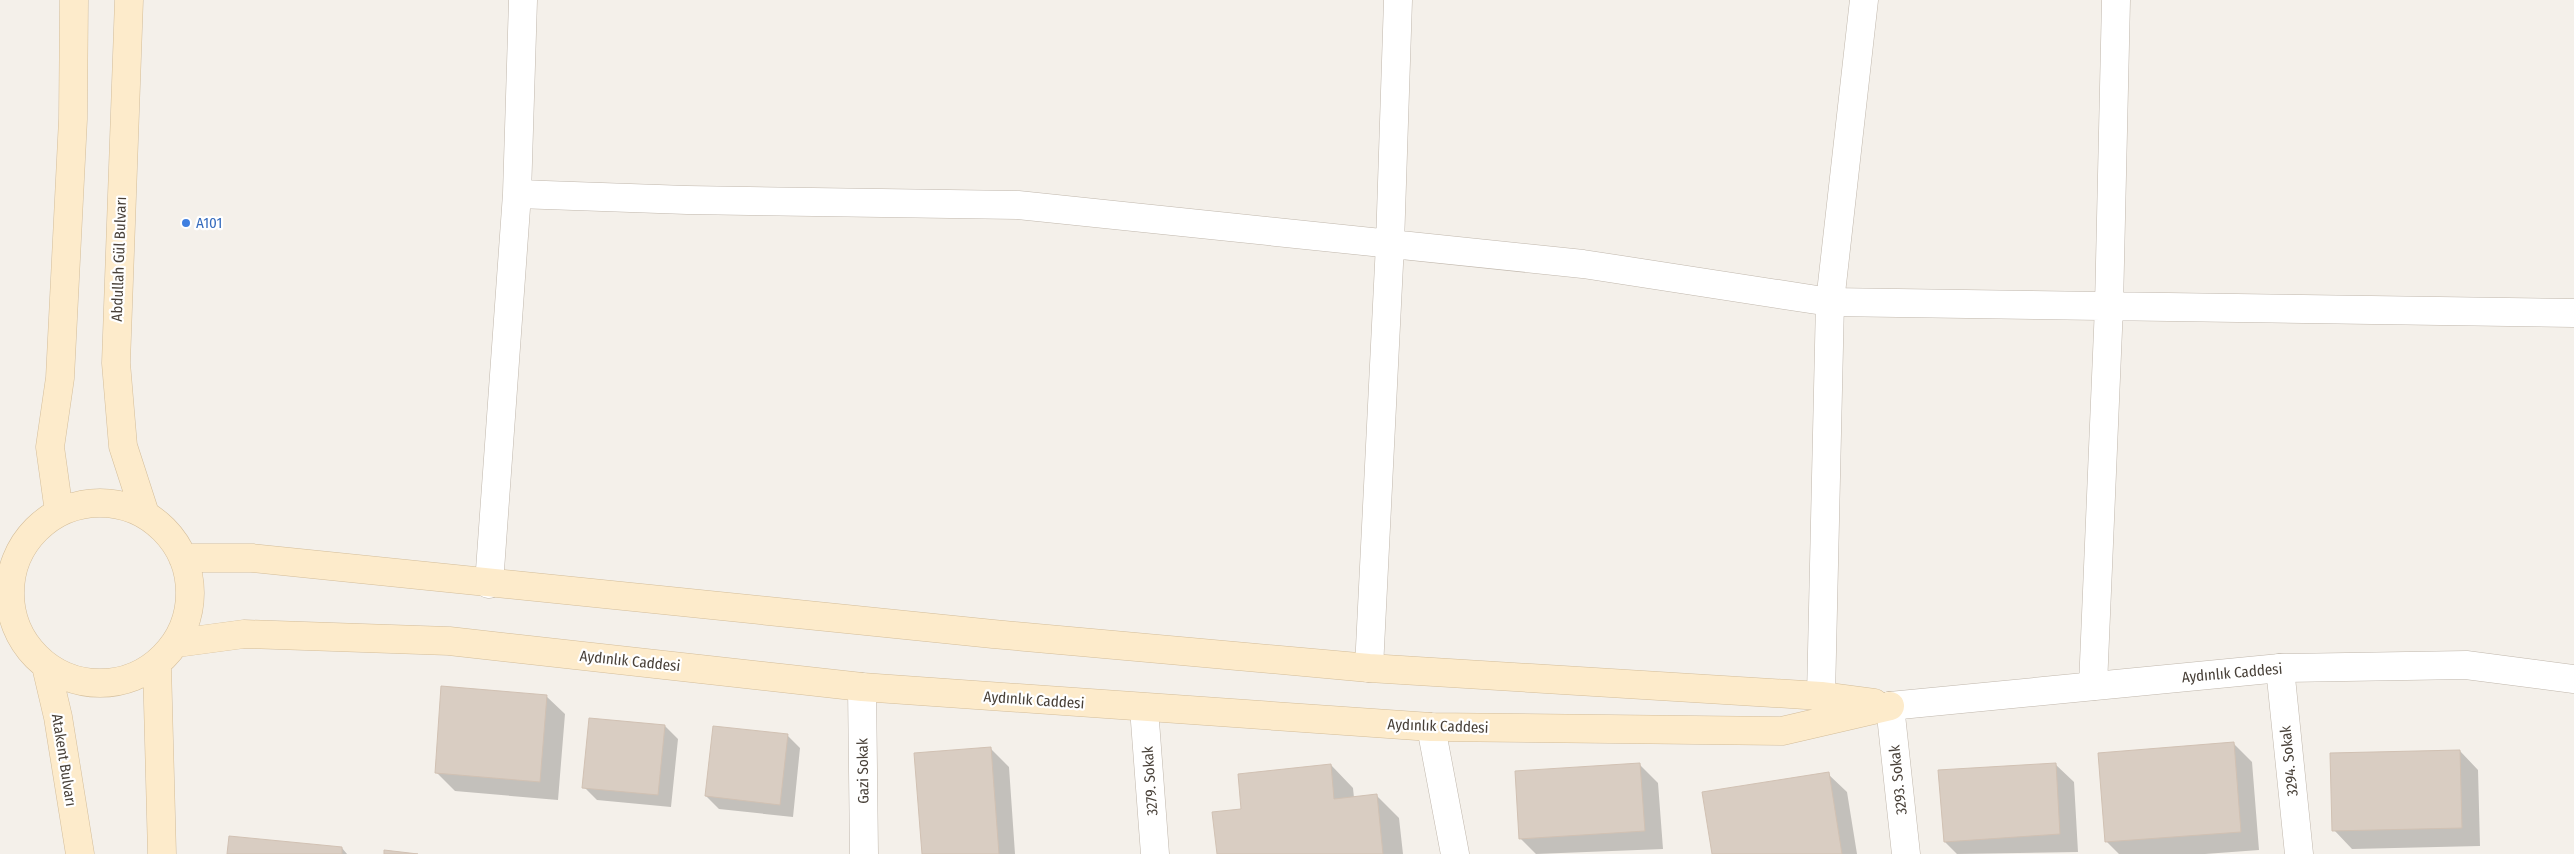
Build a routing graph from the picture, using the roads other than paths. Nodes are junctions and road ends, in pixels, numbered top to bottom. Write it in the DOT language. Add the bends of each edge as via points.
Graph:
graph roads {
  1 [pos="74,0"];
  2 [pos="129,0"];
  3 [pos="523,0"];
  4 [pos="1398,0"];
  5 [pos="1864,0"];
  6 [pos="2116,0"];
  7 [pos="517,194"];
  8 [pos="1390,244"];
  9 [pos="1830,302"];
  10 [pos="2109,306"];
  11 [pos="2574,313"];
  12 [pos="59,512"];
  13 [pos="145,514"];
  14 [pos="35,530"];
  15 [pos="0,542"];
  16 [pos="184,558"];
  17 [pos="489,584"];
  18 [pos="177,643"];
  19 [pos="12,644"];
  20 [pos="157,665"];
  21 [pos="46,666"];
  22 [pos="1369,668"];
  23 [pos="2280,668"];
  24 [pos="2574,679"];
  25 [pos="2093,686"];
  26 [pos="862,687"];
  27 [pos="1821,696"];
  28 [pos="1890,706"];
  29 [pos="1144,708"];
  30 [pos="1431,727"];
  31 [pos="80,854"];
  32 [pos="162,854"];
  33 [pos="864,854"];
  34 [pos="1155,854"];
  35 [pos="1455,854"];
  36 [pos="1906,854"];
  37 [pos="2299,854"];
  1 -- 12 [label="main road" via="73,119 60,378 50,447"];
  2 -- 13 [label="main road, Abdullah Gül Bulvarı" via="116,363 124,446"];
  3 -- 7 [label="street"];
  4 -- 8 [label="street"];
  5 -- 9 [label="street"];
  6 -- 10 [label="street"];
  7 -- 8 [label="street" via="1018,205"];
  7 -- 17 [label="street"];
  8 -- 9 [label="street" via="1583,264"];
  8 -- 22 [label="street"];
  9 -- 10 [label="street"];
  9 -- 27 [label="street"];
  10 -- 11 [label="street"];
  10 -- 25 [label="street"];
  12 -- 13 [label="main road" via="88,504 117,504"];
  12 -- 14 [label="main road"];
  13 -- 16 [label="main road" via="168,532"];
  14 -- 15 [label="main road"];
  14 -- 19 [label="main road" via="18,555 10,585"];
  16 -- 17 [label="main road, Aydınlık Caddesi" via="252,558"];
  16 -- 18 [label="main road" via="191,586 189,616"];
  17 -- 22 [label="main road, Aydınlık Caddesi"];
  18 -- 20 [label="main road"];
  18 -- 26 [label="main road, Aydınlık Caddesi" via="244,634 449,641"];
  19 -- 21 [label="main road"];
  20 -- 21 [label="main road" via="131,679 102,685 72,680"];
  20 -- 32 [label="main road"];
  21 -- 31 [label="main road, Atakent Bulvarı" via="58,717"];
  22 -- 27 [label="main road, Aydınlık Caddesi"];
  23 -- 24 [label="street, Aydınlık Caddesi" via="2466,665"];
  23 -- 25 [label="street, Aydınlık Caddesi"];
  23 -- 37 [label="street, 3294. Sokak"];
  25 -- 28 [label="street, Aydınlık Caddesi"];
  26 -- 29 [label="main road, Aydınlık Caddesi"];
  26 -- 33 [label="street, Gazi Sokak"];
  27 -- 28 [label="main road, Aydınlık Caddesi"];
  28 -- 30 [label="main road, Aydınlık Caddesi" via="1782,731"];
  28 -- 36 [label="street, 3293. Sokak"];
  29 -- 30 [label="main road, Aydınlık Caddesi"];
  29 -- 34 [label="street, 3279. Sokak"];
  30 -- 35 [label="street"];
}
